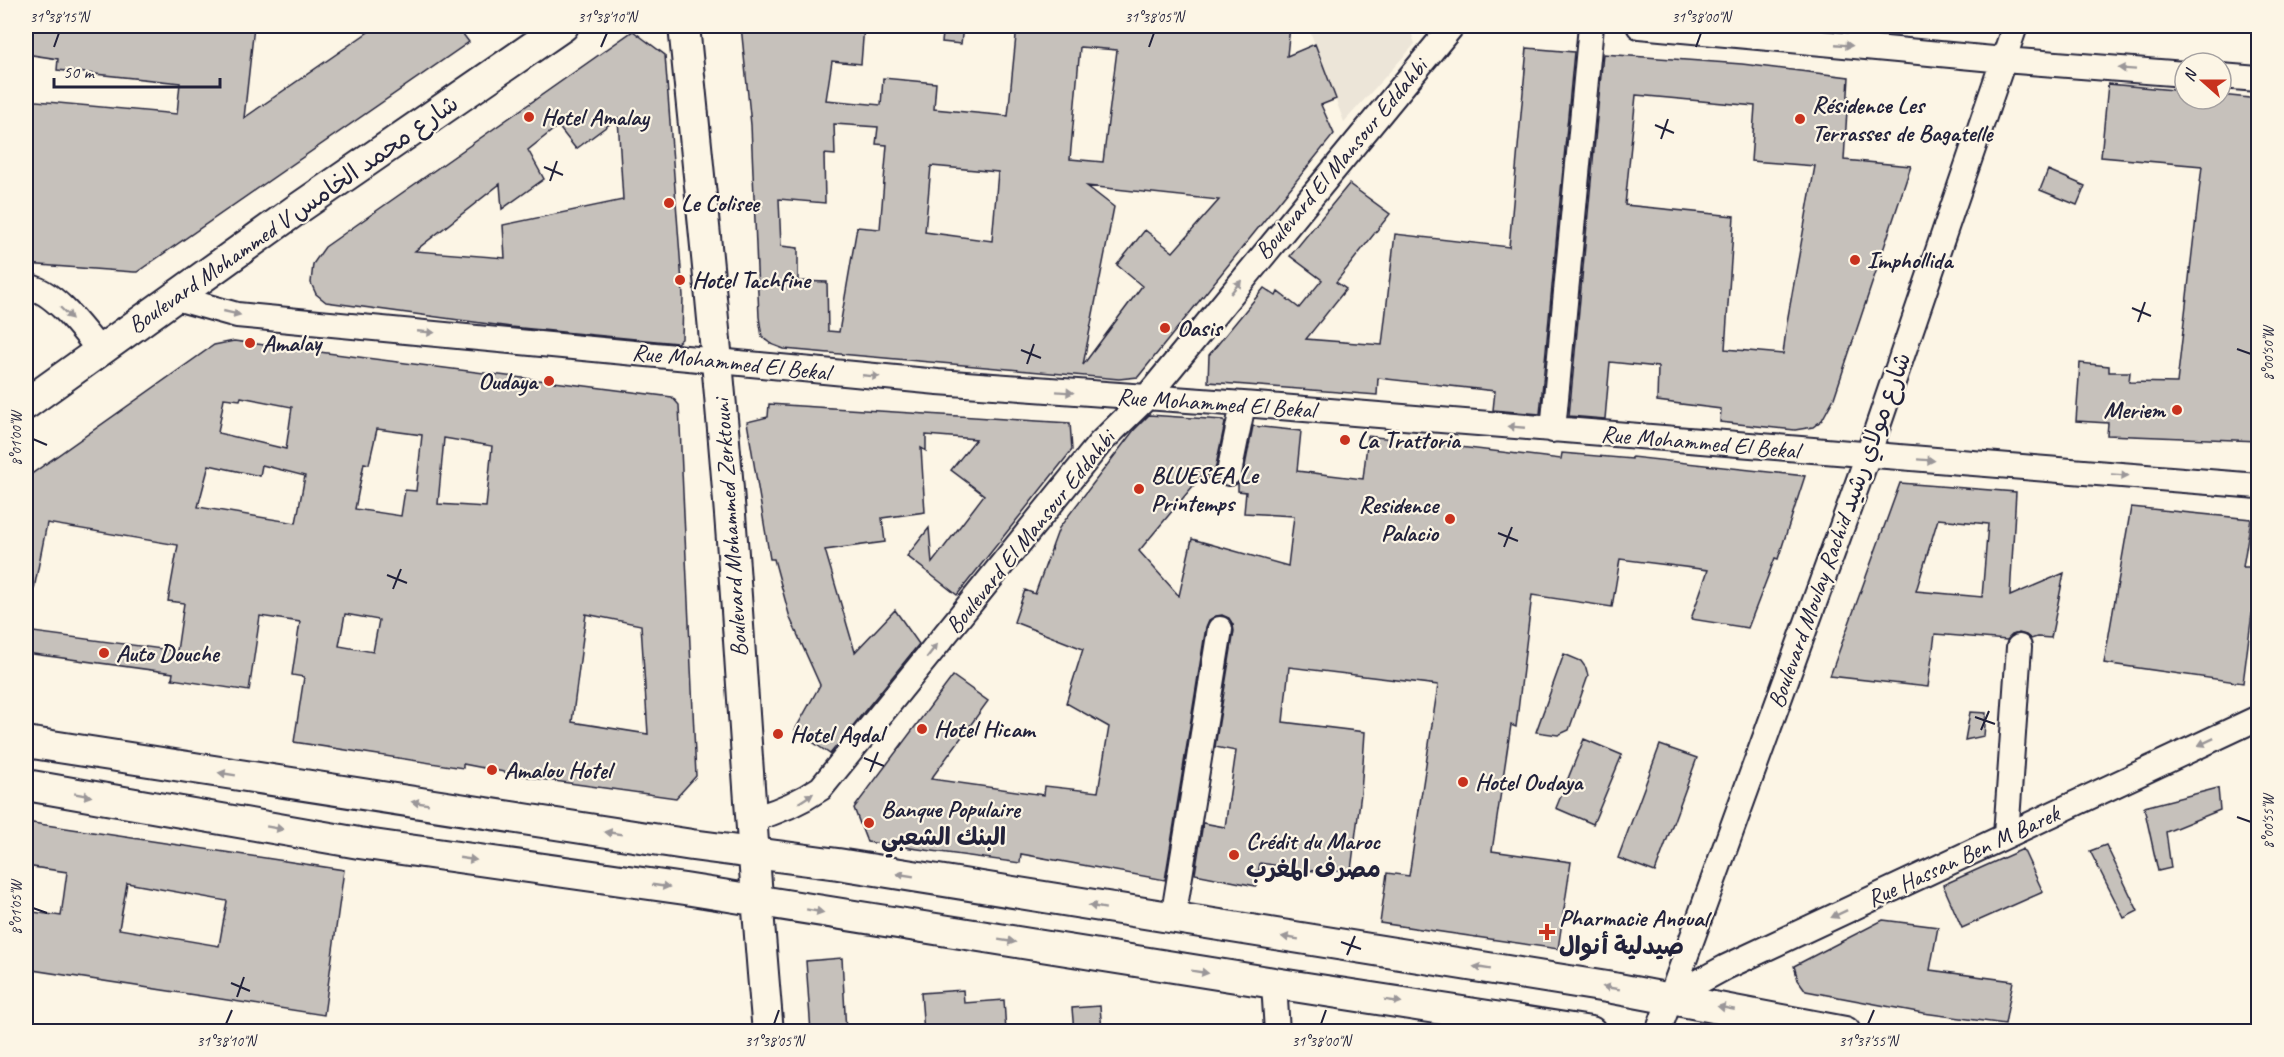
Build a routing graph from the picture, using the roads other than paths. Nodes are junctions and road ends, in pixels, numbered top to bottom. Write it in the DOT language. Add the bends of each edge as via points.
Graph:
graph roads {
  1 [pos="563,26"];
  2 [pos="684,26"];
  3 [pos="1452,26"];
  4 [pos="1591,26"];
  5 [pos="1639,26"];
  6 [pos="2015,26"];
  7 [pos="2004,60"];
  8 [pos="2173,73"];
  9 [pos="2233,77"];
  10 [pos="2259,79"];
  11 [pos="26,286"];
  12 [pos="176,298"];
  13 [pos="99,350"];
  14 [pos="718,362"];
  15 [pos="1146,398"];
  16 [pos="26,404"];
  17 [pos="1243,404"];
  18 [pos="1553,430"];
  19 [pos="1868,455"];
  20 [pos="1229,473"];
  21 [pos="2259,486"];
  22 [pos="1220,629"];
  23 [pos="2019,647"];
  24 [pos="2259,718"];
  25 [pos="26,742"];
  26 [pos="26,785"];
  27 [pos="752,819"];
  28 [pos="2006,836"];
  29 [pos="754,854"];
  30 [pos="757,901"];
  31 [pos="1173,920"];
  32 [pos="1274,983"];
  33 [pos="1669,998"];
  34 [pos="768,1032"];
  35 [pos="1277,1032"];
  36 [pos="1591,1032"];
  37 [pos="1658,1032"];
  38 [pos="1845,1032"];
  1 -- 12 [label="main road, Boulevard Mohammed V شارع محمد الخامس"];
  2 -- 14 [label="main road, Boulevard Mohammed Zerktouni"];
  15 -- 3 [label="street, Boulevard El Mansour Eddahbi, one-way"];
  4 -- 18 [label="street"];
  5 -- 7 [label="street, one-way"];
  6 -- 7 [label="street, Boulevard Moulay Rachid شارع مولاي رشيد"];
  8 -- 7 [label="street, one-way"];
  7 -- 19 [label="street, Boulevard Moulay Rachid شارع مولاي رشيد"];
  9 -- 10 [label="street"];
  11 -- 13 [label="street, one-way" via="60,306"];
  12 -- 13 [label="main road, Boulevard Mohammed V شارع محمد الخامس"];
  12 -- 14 [label="street, Rue Mohammed El Bekal, one-way" via="237,315"];
  13 -- 16 [label="main road, Boulevard Mohammed V شارع محمد الخامس"];
  14 -- 15 [label="street, Rue Mohammed El Bekal, one-way"];
  14 -- 27 [label="main road, Boulevard Mohammed Zerktouni"];
  15 -- 17 [label="street, Rue Mohammed El Bekal"];
  27 -- 15 [label="street, Boulevard El Mansour Eddahbi, one-way" via="789,808 821,788 1100,443"];
  18 -- 17 [label="street, Rue Mohammed El Bekal, one-way"];
  17 -- 20 [label="street"];
  18 -- 19 [label="street, Rue Mohammed El Bekal"];
  19 -- 21 [label="street, Rue Mohammed El Bekal, one-way"];
  19 -- 33 [label="street, Boulevard Moulay Rachid شارع مولاي رشيد"];
  22 -- 31 [label="street"];
  23 -- 28 [label="street"];
  24 -- 28 [label="street, Rue Hassan Ben M Barek, one-way"];
  29 -- 25 [label="main road, one-way"];
  26 -- 30 [label="main road, one-way" via="359,843"];
  27 -- 29 [label="main road, Boulevard Mohammed Zerktouni"];
  28 -- 33 [label="street, Rue Hassan Ben M Barek, one-way" via="1726,967"];
  29 -- 30 [label="main road, Boulevard Mohammed Zerktouni"];
  31 -- 29 [label="main road, one-way" via="838,864"];
  30 -- 32 [label="main road, one-way"];
  30 -- 34 [label="main road, Boulevard Mohammed Zerktouni"];
  33 -- 31 [label="main road, one-way"];
  32 -- 35 [label="street"];
  32 -- 36 [label="main road, one-way"];
  33 -- 37 [label="street, Boulevard Moulay Rachid شارع مولاي رشيد"];
  38 -- 33 [label="main road, one-way"];
}
